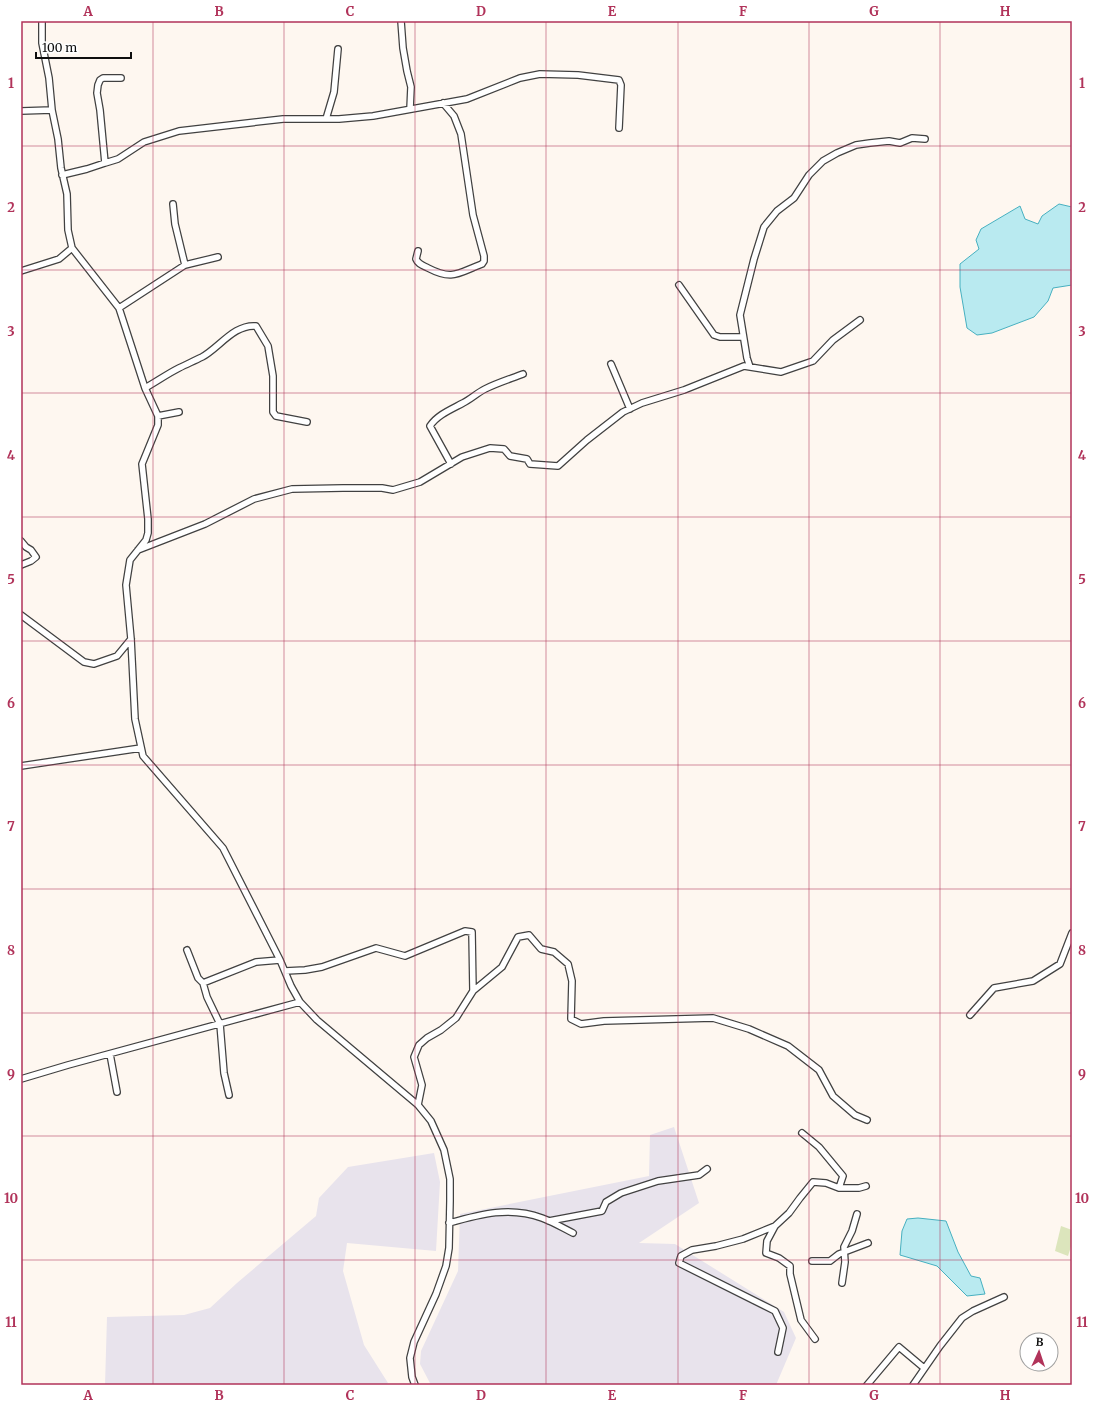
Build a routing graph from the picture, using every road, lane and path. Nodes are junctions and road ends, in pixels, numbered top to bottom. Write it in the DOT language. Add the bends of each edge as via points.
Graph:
graph roads {
  1 [pos="42,21"];
  2 [pos="401,21"];
  3 [pos="338,49"];
  4 [pos="121,78"];
  5 [pos="443,104"];
  6 [pos="410,109"];
  7 [pos="52,110"];
  8 [pos="21,111"];
  9 [pos="326,119"];
  10 [pos="619,128"];
  11 [pos="925,139"];
  12 [pos="105,164"];
  13 [pos="62,175"];
  14 [pos="173,204"];
  15 [pos="72,248"];
  16 [pos="418,251"];
  17 [pos="218,257"];
  18 [pos="185,265"];
  19 [pos="21,271"];
  20 [pos="679,285"];
  21 [pos="118,308"];
  22 [pos="860,320"];
  23 [pos="743,337"];
  24 [pos="611,364"];
  25 [pos="750,366"];
  26 [pos="523,374"];
  27 [pos="145,388"];
  28 [pos="630,409"];
  29 [pos="179,412"];
  30 [pos="158,416"];
  31 [pos="307,422"];
  32 [pos="451,464"];
  33 [pos="21,542"];
  34 [pos="138,551"];
  35 [pos="21,565"];
  36 [pos="21,615"];
  37 [pos="131,639"];
  38 [pos="141,748"];
  39 [pos="21,766"];
  40 [pos="1072,933"];
  41 [pos="187,950"];
  42 [pos="280,960"];
  43 [pos="285,971"];
  44 [pos="203,983"];
  45 [pos="473,991"];
  46 [pos="300,1002"];
  47 [pos="970,1015"];
  48 [pos="220,1024"];
  49 [pos="110,1054"];
  50 [pos="21,1079"];
  51 [pos="117,1092"];
  52 [pos="229,1095"];
  53 [pos="418,1105"];
  54 [pos="867,1120"];
  55 [pos="802,1133"];
  56 [pos="707,1169"];
  57 [pos="866,1186"];
  58 [pos="840,1188"];
  59 [pos="857,1214"];
  60 [pos="549,1221"];
  61 [pos="449,1223"];
  62 [pos="775,1226"];
  63 [pos="573,1233"];
  64 [pos="868,1243"];
  65 [pos="844,1252"];
  66 [pos="812,1261"];
  67 [pos="842,1283"];
  68 [pos="1004,1297"];
  69 [pos="815,1339"];
  70 [pos="778,1352"];
  71 [pos="924,1368"];
  72 [pos="415,1385"];
  73 [pos="867,1385"];
  74 [pos="913,1385"];
  1 -- 7 [label="street" via="42,43"];
  2 -- 6 [label="street" via="403,48 411,87"];
  3 -- 9 [label="street" via="334,92"];
  4 -- 12 [label="street" via="103,78 98,85"];
  5 -- 6 [label="street"];
  5 -- 10 [label="street" via="467,99 520,78 540,74 614,79 619,80 620,85"];
  5 -- 16 [label="street" via="454,116 461,134 473,215 484,261 452,276 441,275 418,263"];
  6 -- 9 [label="street" via="373,116"];
  7 -- 8 [label="street"];
  7 -- 13 [label="street"];
  9 -- 12 [label="street" via="283,119 179,131 144,142"];
  11 -- 23 [label="street" via="912,138 900,143 889,141 856,145 823,161 809,175 794,198 777,211 764,227 740,315"];
  12 -- 13 [label="street"];
  13 -- 15 [label="street" via="67,194 68,230"];
  14 -- 18 [label="street"];
  15 -- 19 [label="street" via="58,259"];
  15 -- 21 [label="street"];
  17 -- 18 [label="street"];
  18 -- 21 [label="street"];
  20 -- 23 [label="street" via="714,334 720,337"];
  21 -- 27 [label="street"];
  22 -- 25 [label="street" via="833,340 813,361 781,372"];
  23 -- 25 [label="street"];
  24 -- 28 [label="street"];
  25 -- 28 [label="street" via="642,402"];
  26 -- 32 [label="street" via="486,388 433,421 430,426"];
  27 -- 30 [label="street"];
  27 -- 31 [label="street" via="202,357 224,338 249,325 256,326 268,346 273,376 273,412 276,416"];
  28 -- 32 [label="street" via="587,440 558,466 530,464 527,459 510,456 504,449 490,448"];
  29 -- 30 [label="street"];
  30 -- 34 [label="street" via="158,425 142,464 148,533"];
  32 -- 34 [label="street" via="420,482 393,490 292,488 254,499 205,524"];
  33 -- 35 [label="street" via="36,557 31,562"];
  34 -- 37 [label="street" via="130,560 126,585"];
  36 -- 37 [label="street" via="84,662 94,664 117,656"];
  37 -- 38 [label="street" via="135,719"];
  38 -- 39 [label="street"];
  38 -- 42 [label="street" via="143,756 223,848"];
  40 -- 47 [label="street" via="1060,964 1033,981 994,988"];
  41 -- 44 [label="street" via="198,978"];
  42 -- 43 [label="street"];
  42 -- 44 [label="street" via="256,962"];
  43 -- 45 [label="street" via="322,967 376,948 405,956 465,931 472,932"];
  43 -- 46 [label="street"];
  44 -- 48 [label="street"];
  45 -- 53 [label="street" via="456,1018 419,1045 414,1057 422,1085"];
  45 -- 54 [label="street" via="502,967 518,936 530,935 541,949 554,952 568,964 572,981 571,1019 581,1024 713,1018 749,1029 788,1046 819,1070 834,1096 855,1115"];
  46 -- 48 [label="street"];
  46 -- 53 [label="street" via="316,1020"];
  48 -- 49 [label="street"];
  48 -- 52 [label="street"];
  49 -- 50 [label="street"];
  49 -- 51 [label="street"];
  53 -- 61 [label="street" via="431,1121 444,1150 450,1179"];
  55 -- 58 [label="street" via="819,1147 843,1176"];
  56 -- 60 [label="street" via="699,1175 658,1181 621,1193 606,1202 602,1211"];
  57 -- 58 [label="street"];
  58 -- 62 [label="street" via="813,1182 789,1214"];
  59 -- 65 [label="street"];
  60 -- 61 [label="street" via="511,1211 482,1214"];
  60 -- 63 [label="street"];
  61 -- 72 [label="street" via="449,1248 442,1279 414,1342 410,1358"];
  62 -- 69 [label="street" via="766,1241 766,1253 790,1266 800,1320"];
  62 -- 70 [label="street" via="742,1239 692,1250 681,1256 679,1263 775,1311 783,1328"];
  64 -- 65 [label="street"];
  65 -- 66 [label="street" via="830,1261"];
  65 -- 67 [label="street" via="845,1272"];
  68 -- 71 [label="street" via="962,1318"];
  71 -- 73 [label="street" via="899,1347"];
  71 -- 74 [label="street"];
}
